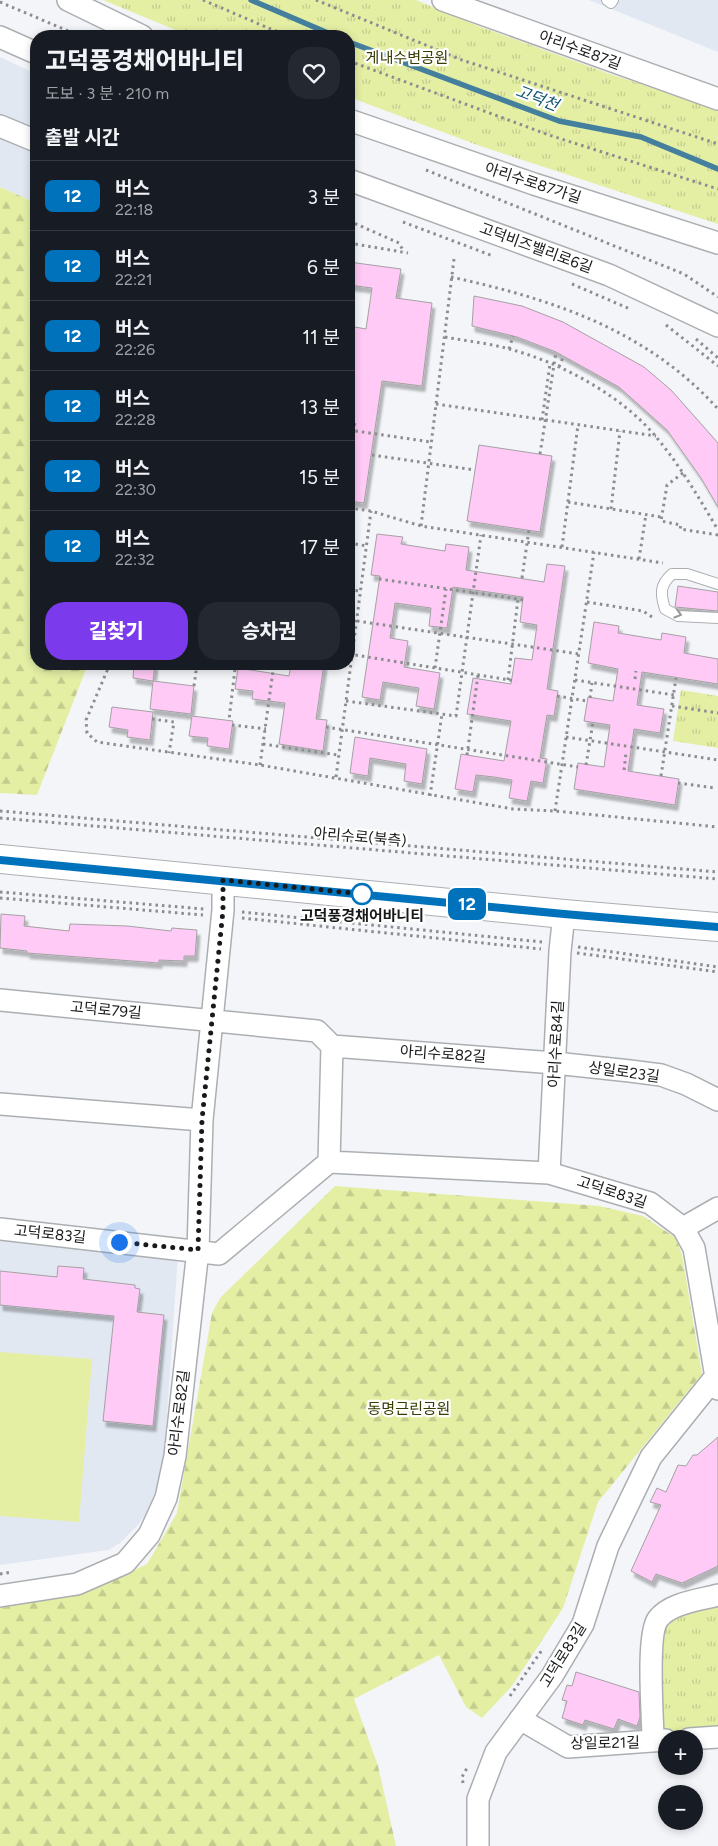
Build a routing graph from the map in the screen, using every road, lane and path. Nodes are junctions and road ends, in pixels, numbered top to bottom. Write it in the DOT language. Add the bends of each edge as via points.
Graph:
graph roads {
  1 [pos="68,0"];
  2 [pos="203,0"];
  3 [pos="316,0"];
  4 [pos="443,0"];
  5 [pos="607,0"];
  6 [pos="613,0"];
  7 [pos="0,2"];
  8 [pos="66,30"];
  9 [pos="130,30"];
  10 [pos="273,30"];
  11 [pos="0,38"];
  12 [pos="30,50"];
  13 [pos="355,63"];
  14 [pos="718,99"];
  15 [pos="355,122"];
  16 [pos="0,126"];
  17 [pos="30,138"];
  18 [pos="718,144"];
  19 [pos="422,168"];
  20 [pos="355,182"];
  21 [pos="718,189"];
  22 [pos="393,219"];
  23 [pos="355,224"];
  24 [pos="718,243"];
  25 [pos="355,244"];
  26 [pos="499,258"];
  27 [pos="454,259"];
  28 [pos="451,277"];
  29 [pos="567,282"];
  30 [pos="718,297"];
  31 [pos="634,310"];
  32 [pos="658,322"];
  33 [pos="718,326"];
  34 [pos="513,336"];
  35 [pos="445,338"];
  36 [pos="509,349"];
  37 [pos="556,352"];
  38 [pos="564,356"];
  39 [pos="550,364"];
  40 [pos="718,366"];
  41 [pos="559,367"];
  42 [pos="436,404"];
  43 [pos="718,409"];
  44 [pos="542,420"];
  45 [pos="578,425"];
  46 [pos="355,431"];
  47 [pos="620,431"];
  48 [pos="656,436"];
  49 [pos="432,442"];
  50 [pos="540,454"];
  51 [pos="372,455"];
  52 [pos="475,470"];
  53 [pos="683,473"];
  54 [pos="568,502"];
  55 [pos="355,509"];
  56 [pos="611,509"];
  57 [pos="371,511"];
  58 [pos="646,514"];
  59 [pos="661,517"];
  60 [pos="421,526"];
  61 [pos="529,530"];
  62 [pos="718,530"];
  63 [pos="482,534"];
  64 [pos="718,536"];
  65 [pos="355,545"];
  66 [pos="367,546"];
  67 [pos="562,547"];
  68 [pos="594,552"];
  69 [pos="639,559"];
  70 [pos="669,564"];
  71 [pos="522,578"];
  72 [pos="379,579"];
  73 [pos="718,584"];
  74 [pos="446,588"];
  75 [pos="355,590"];
  76 [pos="361,591"];
  77 [pos="518,599"];
  78 [pos="525,600"];
  79 [pos="718,618"];
  80 [pos="357,621"];
  81 [pos="355,637"];
  82 [pos="467,637"];
  83 [pos="579,654"];
  84 [pos="355,655"];
  85 [pos="435,668"];
  86 [pos="107,670"];
  87 [pos="196,670"];
  88 [pos="236,670"];
  89 [pos="273,670"];
  90 [pos="350,670"];
  91 [pos="636,671"];
  92 [pos="478,675"];
  93 [pos="676,678"];
  94 [pos="508,680"];
  95 [pos="575,680"];
  96 [pos="635,680"];
  97 [pos="516,681"];
  98 [pos="592,682"];
  99 [pos="194,686"];
  100 [pos="674,695"];
  101 [pos="557,696"];
  102 [pos="346,701"];
  103 [pos="672,706"];
  104 [pos="718,713"];
  105 [pos="442,714"];
  106 [pos="152,719"];
  107 [pos="229,720"];
  108 [pos="593,722"];
  109 [pos="232,725"];
  110 [pos="326,727"];
  111 [pos="266,729"];
  112 [pos="566,737"];
  113 [pos="590,740"];
  114 [pos="263,744"];
  115 [pos="468,750"];
  116 [pos="665,752"];
  117 [pos="169,753"];
  118 [pos="626,753"];
  119 [pos="338,755"];
  120 [pos="467,755"];
  121 [pos="718,760"];
  122 [pos="260,765"];
  123 [pos="586,765"];
  124 [pos="578,767"];
  125 [pos="624,770"];
  126 [pos="661,776"];
  127 [pos="336,777"];
  128 [pos="678,783"];
  129 [pos="715,788"];
  130 [pos="430,796"];
  131 [pos="0,811"];
  132 [pos="555,811"];
  133 [pos="0,818"];
  134 [pos="718,827"];
  135 [pos="0,860"];
  136 [pos="718,872"];
  137 [pos="718,879"];
  138 [pos="223,880"];
  139 [pos="0,892"];
  140 [pos="0,898"];
  141 [pos="223,913"];
  142 [pos="564,914"];
  143 [pos="672,922"];
  144 [pos="718,927"];
  145 [pos="718,945"];
  146 [pos="561,947"];
  147 [pos="718,967"];
  148 [pos="718,972"];
  149 [pos="0,1000"];
  150 [pos="212,1020"];
  151 [pos="332,1046"];
  152 [pos="555,1063"];
  153 [pos="718,1100"];
  154 [pos="0,1104"];
  155 [pos="202,1120"];
  156 [pos="330,1162"];
  157 [pos="549,1173"];
  158 [pos="718,1208"];
  159 [pos="683,1228"];
  160 [pos="0,1229"];
  161 [pos="198,1250"];
  162 [pos="717,1383"];
  163 [pos="19,1571"];
  164 [pos="0,1574"];
  165 [pos="718,1595"];
  166 [pos="0,1596"];
  167 [pos="545,1647"];
  168 [pos="507,1701"];
  169 [pos="520,1718"];
  170 [pos="659,1730"];
  171 [pos="718,1737"];
  172 [pos="703,1738"];
  173 [pos="658,1741"];
  174 [pos="472,1760"];
  175 [pos="463,1787"];
  176 [pos="478,1846"];
  1 -- 9 [label="street"];
  2 -- 10 [label="path"];
  3 -- 18 [label="path" via="462,60"];
  4 -- 14 [label="street, 아리수로87길"];
  5 -- 6 [label="lane" via="611,3"];
  7 -- 8 [label="path"];
  11 -- 12 [label="street"];
  13 -- 21 [label="path" via="549,135"];
  15 -- 24 [label="street, 아리수로87가길"];
  16 -- 17 [label="street"];
  19 -- 30 [label="path" via="684,274"];
  20 -- 33 [label="street, 고덕비즈밸리로6길" via="609,275"];
  22 -- 26 [label="path"];
  23 -- 25 [label="path" via="399,243 406,252"];
  27 -- 28 [label="path"];
  28 -- 35 [label="path"];
  28 -- 43 [label="path" via="502,288 619,331 673,365"];
  29 -- 31 [label="path"];
  32 -- 40 [label="path"];
  34 -- 36 [label="path"];
  35 -- 36 [label="path"];
  35 -- 42 [label="path"];
  36 -- 39 [label="path"];
  37 -- 50 [label="path, bridge"];
  38 -- 41 [label="path"];
  39 -- 41 [label="path"];
  39 -- 44 [label="path"];
  41 -- 48 [label="path" via="605,391"];
  42 -- 44 [label="path"];
  42 -- 49 [label="path"];
  44 -- 45 [label="path"];
  45 -- 47 [label="path"];
  45 -- 54 [label="path"];
  46 -- 49 [label="path"];
  47 -- 48 [label="path"];
  47 -- 56 [label="path"];
  48 -- 53 [label="path"];
  49 -- 60 [label="path"];
  51 -- 52 [label="path, bridge"];
  53 -- 59 [label="path" via="666,485"];
  53 -- 62 [label="path"];
  54 -- 56 [label="path"];
  54 -- 67 [label="path"];
  55 -- 57 [label="path"];
  56 -- 58 [label="path"];
  57 -- 60 [label="path"];
  57 -- 66 [label="path"];
  58 -- 59 [label="path"];
  58 -- 69 [label="path"];
  59 -- 64 [label="path" via="661,521 681,525 680,529"];
  60 -- 63 [label="path"];
  61 -- 71 [label="path, bridge"];
  63 -- 67 [label="path"];
  63 -- 82 [label="path"];
  65 -- 66 [label="path"];
  66 -- 76 [label="path"];
  67 -- 68 [label="path"];
  68 -- 69 [label="path"];
  68 -- 83 [label="path"];
  69 -- 70 [label="path"];
  72 -- 74 [label="path, bridge"];
  73 -- 79 [label="lane, one-way" via="687,574 672,574 663,582 661,595 665,609 678,616"];
  74 -- 77 [label="path, bridge"];
  74 -- 85 [label="path, bridge"];
  75 -- 76 [label="path"];
  76 -- 80 [label="path"];
  77 -- 78 [label="path, bridge"];
  77 -- 94 [label="path, bridge"];
  80 -- 81 [label="path"];
  80 -- 82 [label="path"];
  82 -- 83 [label="path"];
  82 -- 105 [label="path" via="456,716"];
  83 -- 95 [label="path"];
  84 -- 85 [label="path, bridge"];
  85 -- 92 [label="path, bridge"];
  86 -- 117 [label="path" via="86,720 87,732 97,742"];
  87 -- 99 [label="path"];
  88 -- 107 [label="path"];
  89 -- 111 [label="path"];
  90 -- 102 [label="path"];
  91 -- 96 [label="path"];
  92 -- 94 [label="path, bridge"];
  92 -- 115 [label="path"];
  93 -- 100 [label="path"];
  94 -- 97 [label="path, bridge"];
  95 -- 98 [label="path"];
  95 -- 112 [label="path"];
  98 -- 100 [label="path"];
  98 -- 101 [label="path, bridge" via="589,699"];
  100 -- 103 [label="path"];
  102 -- 105 [label="path"];
  102 -- 119 [label="path"];
  103 -- 104 [label="path"];
  103 -- 116 [label="path"];
  105 -- 130 [label="path"];
  106 -- 117 [label="path" via="174,722"];
  108 -- 113 [label="path"];
  109 -- 111 [label="path"];
  110 -- 115 [label="path, bridge"];
  111 -- 114 [label="path"];
  112 -- 113 [label="path"];
  112 -- 132 [label="path"];
  113 -- 116 [label="path"];
  113 -- 123 [label="path"];
  114 -- 119 [label="path"];
  114 -- 122 [label="path"];
  115 -- 120 [label="path, bridge"];
  115 -- 124 [label="path, bridge"];
  116 -- 121 [label="path"];
  116 -- 126 [label="path"];
  117 -- 122 [label="path"];
  118 -- 125 [label="path"];
  119 -- 127 [label="path"];
  122 -- 127 [label="path"];
  127 -- 130 [label="path"];
  128 -- 129 [label="path"];
  130 -- 132 [label="path" via="513,809"];
  131 -- 136 [label="path"];
  132 -- 134 [label="path"];
  133 -- 137 [label="path, 아리수로(북측)"];
  135 -- 138 [label="main road"];
  138 -- 141 [label="street, 아리수로82길"];
  138 -- 142 [label="main road"];
  139 -- 141 [label="path"];
  140 -- 141 [label="path"];
  141 -- 146 [label="path"];
  141 -- 146 [label="path"];
  141 -- 150 [label="street, 아리수로82길"];
  142 -- 143 [label="main road"];
  142 -- 146 [label="street, 아리수로84길"];
  143 -- 144 [label="main road"];
  143 -- 145 [label="main road"];
  146 -- 147 [label="path"];
  146 -- 148 [label="path"];
  146 -- 152 [label="street, 아리수로84길"];
  149 -- 150 [label="street, 고덕로79길"];
  150 -- 151 [label="street" via="317,1031"];
  150 -- 155 [label="street, 아리수로82길"];
  151 -- 152 [label="street, 아리수로82길"];
  151 -- 156 [label="street"];
  152 -- 153 [label="street, 상일로23길" via="661,1076"];
  152 -- 157 [label="street, 아리수로84길"];
  154 -- 155 [label="street"];
  155 -- 161 [label="street, 아리수로82길"];
  156 -- 157 [label="street, 고덕로83길"];
  156 -- 161 [label="street, 고덕로83길" via="220,1254"];
  157 -- 159 [label="street, 고덕로83길" via="650,1203"];
  158 -- 159 [label="street"];
  159 -- 162 [label="street, 고덕로83길" via="694,1248"];
  160 -- 161 [label="street, 고덕로83길"];
  161 -- 166 [label="street, 아리수로82길" via="174,1456 166,1498 149,1535 126,1563 77,1584"];
  162 -- 169 [label="street, 고덕로83길" via="650,1457 608,1546 584,1624 552,1676"];
  163 -- 164 [label="path"];
  165 -- 170 [label="street" via="672,1608 658,1619 652,1637"];
  167 -- 168 [label="path"];
  169 -- 173 [label="street, 상일로21길" via="568,1747"];
  169 -- 176 [label="street, 고덕로83길" via="496,1752 478,1799"];
  171 -- 172 [label="street"];
  174 -- 175 [label="path" via="462,1777"];
}
